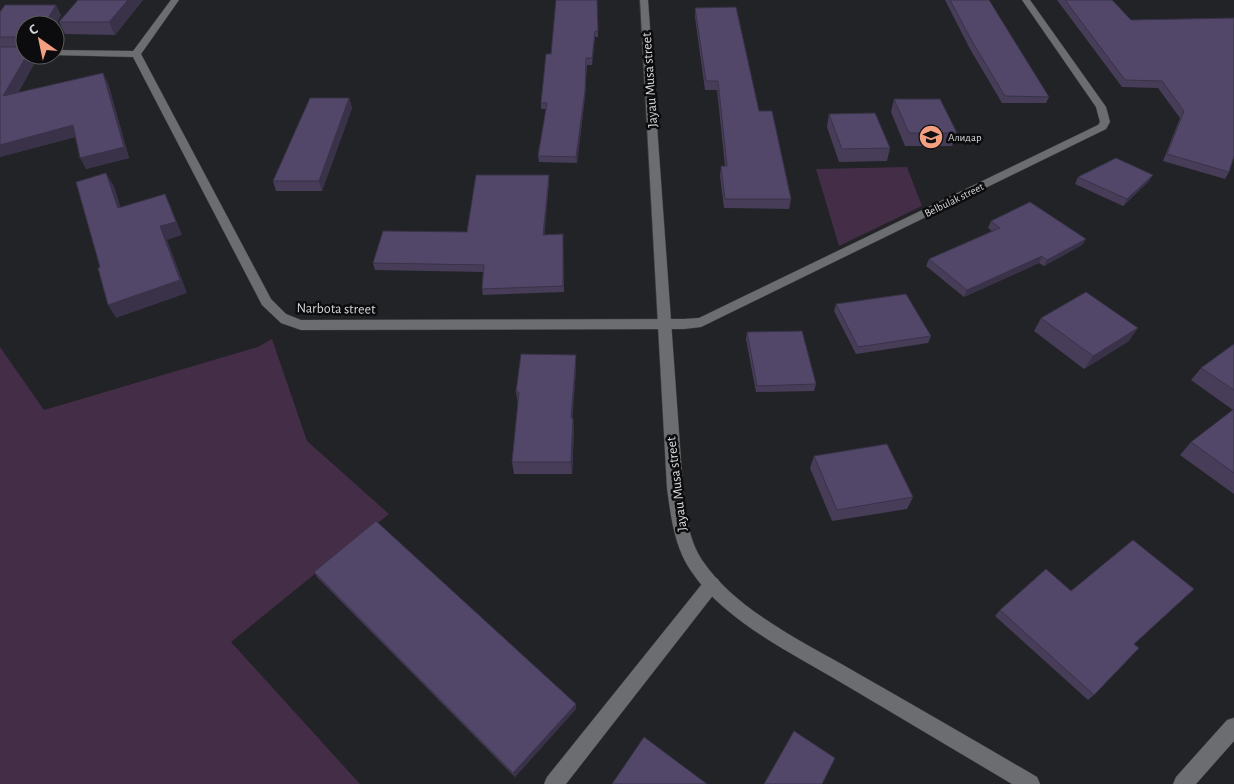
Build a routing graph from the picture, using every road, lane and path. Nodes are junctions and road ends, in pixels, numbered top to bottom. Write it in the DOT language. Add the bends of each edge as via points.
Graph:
graph roads {
  1 [pos="174,0"];
  2 [pos="644,0"];
  3 [pos="1026,0"];
  4 [pos="65,53"];
  5 [pos="136,54"];
  6 [pos="664,324"];
  7 [pos="712,584"];
  8 [pos="1234,727"];
  9 [pos="554,784"];
  10 [pos="1030,784"];
  11 [pos="1183,784"];
  1 -- 5 [label="street"];
  2 -- 6 [label="street, Jayau Musa street"];
  3 -- 6 [label="street, Belbulak street" via="1101,107 1105,122 1102,127 701,322"];
  4 -- 5 [label="street"];
  5 -- 6 [label="street, Narbota street" via="266,302 288,322 301,325"];
  6 -- 7 [label="street, Jayau Musa street" via="678,512 684,539 695,562"];
  7 -- 9 [label="street"];
  7 -- 10 [label="street, Jayau Musa street" via="770,631"];
  8 -- 11 [label="street"];
}
